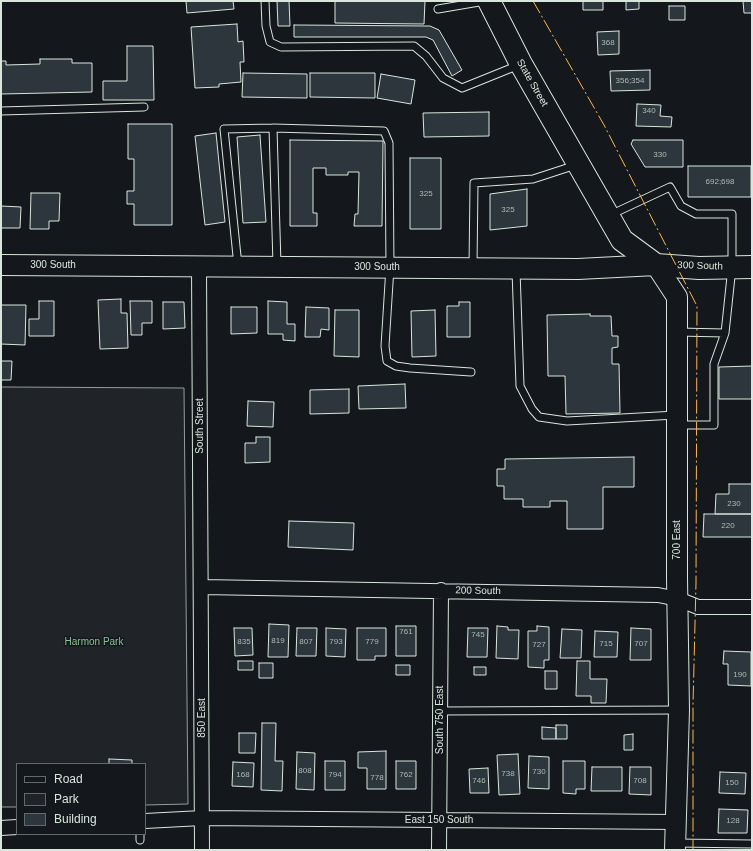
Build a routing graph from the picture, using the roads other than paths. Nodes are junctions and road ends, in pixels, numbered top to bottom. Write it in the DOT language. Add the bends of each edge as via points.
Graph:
graph roads {
  1 [pos="265,1"];
  2 [pos="485,1"];
  3 [pos="489,1"];
  4 [pos="438,9"];
  5 [pos="521,64"];
  6 [pos="144,107"];
  7 [pos="1,111"];
  8 [pos="273,128"];
  9 [pos="578,164"];
  10 [pos="608,216"];
  11 [pos="656,264"];
  12 [pos="1,265"];
  13 [pos="199,266"];
  14 [pos="238,266"];
  15 [pos="277,267"];
  16 [pos="390,267"];
  17 [pos="742,267"];
  18 [pos="473,268"];
  19 [pos="516,268"];
  20 [pos="677,332"];
  21 [pos="725,333"];
  22 [pos="471,372"];
  23 [pos="677,420"];
  24 [pos="202,587"];
  25 [pos="441,590"];
  26 [pos="678,599"];
  27 [pos="752,607"];
  28 [pos="679,710"];
  29 [pos="440,711"];
  30 [pos="202,818"];
  31 [pos="440,820"];
  32 [pos="146,821"];
  33 [pos="676,822"];
  34 [pos="16,827"];
  35 [pos="1,828"];
  36 [pos="752,844"];
  37 [pos="675,846"];
  38 [pos="202,850"];
  39 [pos="439,850"];
  1 -- 5 [label="lane" via="266,26 270,42 281,47 414,46 426,56 443,78 462,88"];
  2 -- 4 [label="lane"];
  3 -- 5 [label="main road, State Street"];
  5 -- 9 [label="main road, State Street"];
  6 -- 7 [label="lane"];
  8 -- 14 [label="lane" via="224,129"];
  8 -- 15 [label="lane"];
  8 -- 16 [label="lane" via="384,131 389,143"];
  9 -- 10 [label="main road, State Street"];
  9 -- 18 [label="lane" via="533,179 474,183"];
  10 -- 11 [label="main road, State Street" via="622,240"];
  10 -- 17 [label="lane" via="670,187 681,206 696,214 732,214"];
  11 -- 17 [label="main road, 300 South" via="699,268"];
  11 -- 19 [label="street, 300 South" via="578,269"];
  11 -- 20 [label="street, 700 East" via="677,297"];
  12 -- 13 [label="street, 300 South"];
  13 -- 14 [label="street, 300 South"];
  13 -- 24 [label="street, South Street"];
  14 -- 15 [label="street, 300 South"];
  15 -- 16 [label="street, 300 South"];
  16 -- 18 [label="street, 300 South"];
  16 -- 22 [label="lane" via="387,361 396,366 410,368"];
  17 -- 21 [label="lane"];
  18 -- 19 [label="street, 300 South"];
  19 -- 23 [label="lane" via="520,386 539,417 567,421"];
  20 -- 21 [label="lane"];
  20 -- 23 [label="street, 700 East"];
  21 -- 23 [label="lane" via="714,364 714,425"];
  23 -- 26 [label="street, 700 East"];
  24 -- 25 [label="street, 200 South"];
  24 -- 30 [label="street, 850 East"];
  25 -- 26 [label="street, 200 South" via="658,595"];
  25 -- 29 [label="street, South 750 East"];
  26 -- 27 [label="street, 200 South" via="698,606"];
  26 -- 28 [label="street, 700 East"];
  28 -- 29 [label="lane"];
  28 -- 33 [label="street, 700 East"];
  29 -- 31 [label="street, South 750 East"];
  30 -- 31 [label="street, East 150 South"];
  30 -- 32 [label="street, East 150 South"];
  30 -- 38 [label="street, 850 East"];
  31 -- 33 [label="street, East 150 South"];
  31 -- 39 [label="street, South 750 East"];
  33 -- 37 [label="street, 700 East"];
  34 -- 35 [label="street"];
  36 -- 37 [label="lane"];
}
